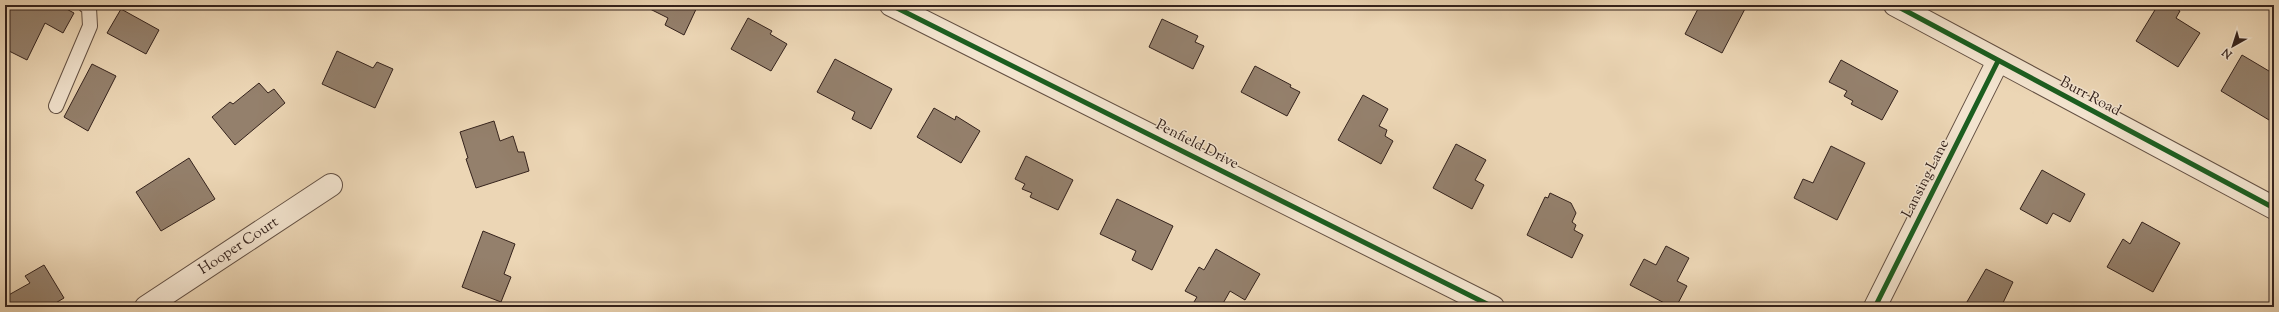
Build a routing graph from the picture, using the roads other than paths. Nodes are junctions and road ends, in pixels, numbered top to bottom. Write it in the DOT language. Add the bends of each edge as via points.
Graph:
graph roads {
  1 [pos="85,5"];
  2 [pos="891,5"];
  3 [pos="1895,5"];
  4 [pos="1998,61"];
  5 [pos="56,106"];
  6 [pos="331,185"];
  7 [pos="2274,208"];
  8 [pos="146,307"];
  9 [pos="1493,307"];
  10 [pos="1874,307"];
  1 -- 5 [label="lane" via="88,8 90,26"];
  2 -- 9 [label="street, Penfield Drive"];
  3 -- 4 [label="street, Burr Road"];
  4 -- 7 [label="street, Burr Road"];
  4 -- 10 [label="street, Lansing Lane"];
  6 -- 8 [label="street, Hooper Court"];
}
